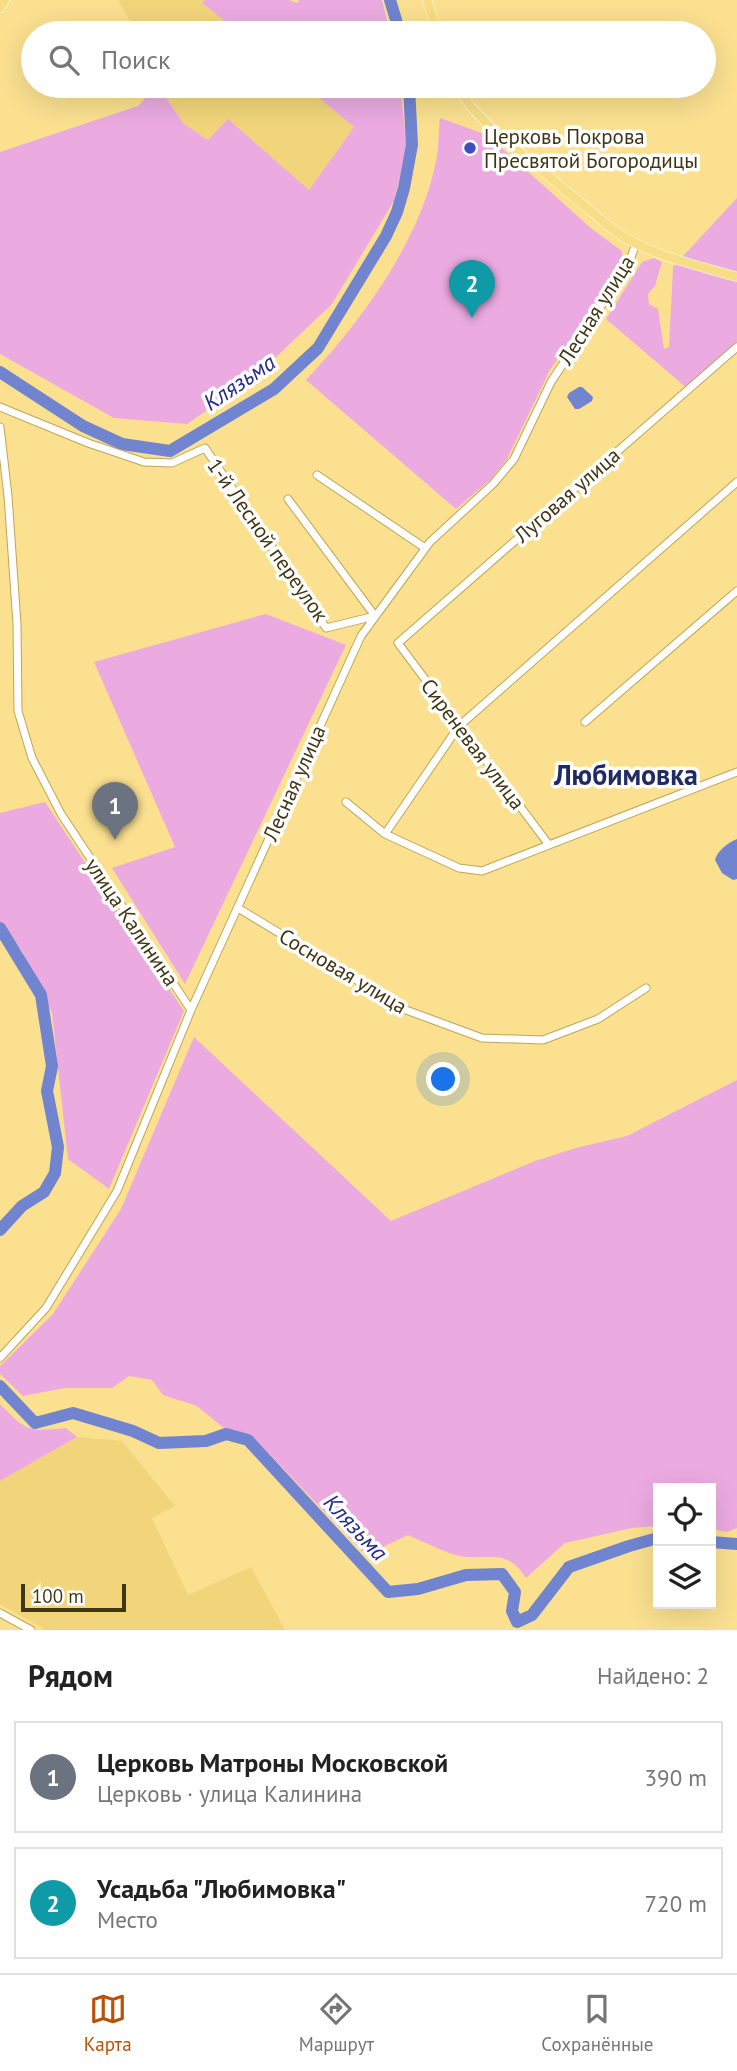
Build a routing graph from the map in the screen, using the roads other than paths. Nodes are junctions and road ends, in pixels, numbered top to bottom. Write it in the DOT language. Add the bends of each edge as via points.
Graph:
graph roads {
  1 [pos="5,0"];
  2 [pos="427,0"];
  3 [pos="434,0"];
  4 [pos="0,8"];
  5 [pos="435,21"];
  6 [pos="437,21"];
  7 [pos="465,98"];
  8 [pos="636,244"];
  9 [pos="737,277"];
  10 [pos="737,347"];
  11 [pos="0,407"];
  12 [pos="0,427"];
  13 [pos="317,475"];
  14 [pos="737,482"];
  15 [pos="288,499"];
  16 [pos="425,548"];
  17 [pos="737,590"];
  18 [pos="375,616"];
  19 [pos="397,643"];
  20 [pos="585,722"];
  21 [pos="459,726"];
  22 [pos="737,772"];
  23 [pos="346,802"];
  24 [pos="385,834"];
  25 [pos="549,845"];
  26 [pos="238,908"];
  27 [pos="646,988"];
  28 [pos="191,1010"];
  29 [pos="2,1356"];
  30 [pos="0,1613"];
  31 [pos="31,1630"];
  1 -- 4 [label="main road"];
  2 -- 5 [label="main road"];
  3 -- 6 [label="main road"];
  7 -- 8 [label="main road" via="494,131"];
  8 -- 9 [label="main road"];
  8 -- 16 [label="street, Лесная улица" via="628,265 551,382 514,459"];
  10 -- 19 [label="street, Луговая улица"];
  11 -- 18 [label="street, 1-й Лесной переулок" via="144,462 172,463 205,449 326,628"];
  12 -- 28 [label="street, улица Калинина" via="17,624 18,710 32,758 61,814"];
  13 -- 16 [label="street"];
  14 -- 21 [label="street"];
  15 -- 18 [label="street"];
  16 -- 18 [label="street, Лесная улица"];
  17 -- 20 [label="street"];
  18 -- 26 [label="street, Лесная улица" via="361,636"];
  19 -- 21 [label="street, Сиреневая улица"];
  21 -- 24 [label="street"];
  21 -- 25 [label="street, Сиреневая улица"];
  22 -- 25 [label="street"];
  23 -- 24 [label="street"];
  24 -- 25 [label="street" via="459,868 482,871"];
  26 -- 27 [label="street, Сосновая улица" via="406,1010 482,1038 543,1040 598,1019"];
  26 -- 28 [label="street, Лесная улица"];
  28 -- 29 [label="street, Лесная улица" via="117,1191 46,1308"];
  30 -- 31 [label="street"];
}
